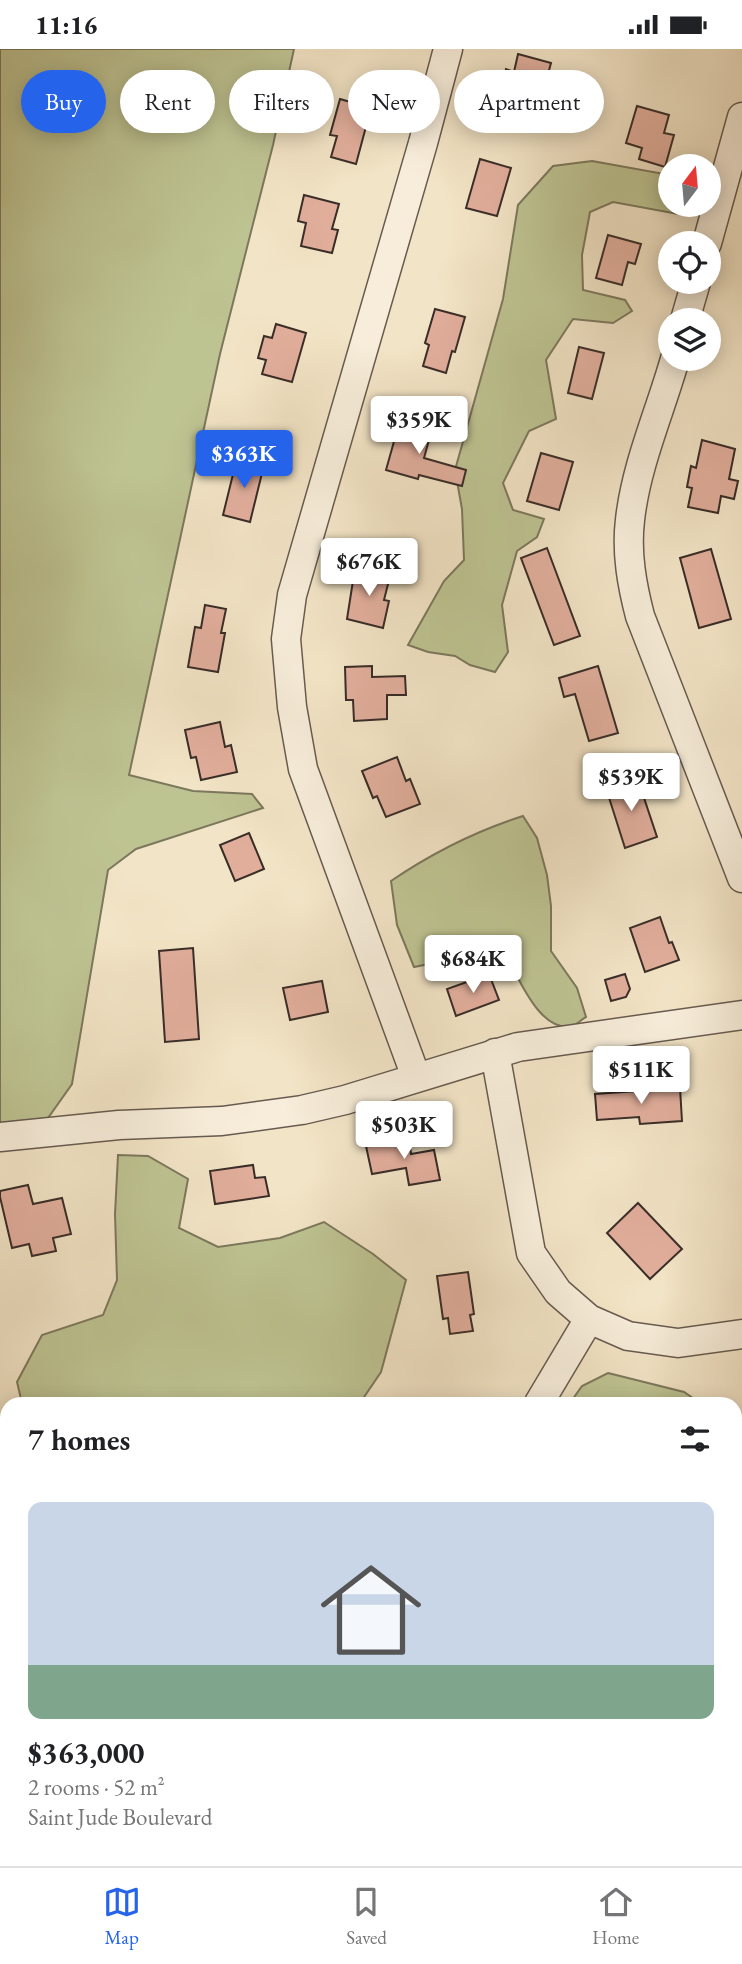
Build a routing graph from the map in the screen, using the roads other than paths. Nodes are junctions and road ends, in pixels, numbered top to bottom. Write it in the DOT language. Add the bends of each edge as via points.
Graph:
graph roads {
  1 [pos="448,49"];
  2 [pos="742,117"];
  3 [pos="710,231"];
  4 [pos="671,371"];
  5 [pos="742,878"];
  6 [pos="742,1015"];
  7 [pos="495,1053"];
  8 [pos="416,1077"];
  9 [pos="0,1137"];
  10 [pos="589,1319"];
  11 [pos="742,1333"];
  12 [pos="543,1397"];
  1 -- 8 [label="street" via="292,594 286,639 303,769"];
  2 -- 3 [label="street"];
  4 -- 5 [label="street" via="633,498 631,583"];
  6 -- 7 [label="street"];
  7 -- 8 [label="street"];
  7 -- 10 [label="street" via="531,1254 558,1291"];
  8 -- 9 [label="street" via="302,1110 222,1121"];
  10 -- 11 [label="street" via="628,1336 678,1343"];
  10 -- 12 [label="street"];
}
